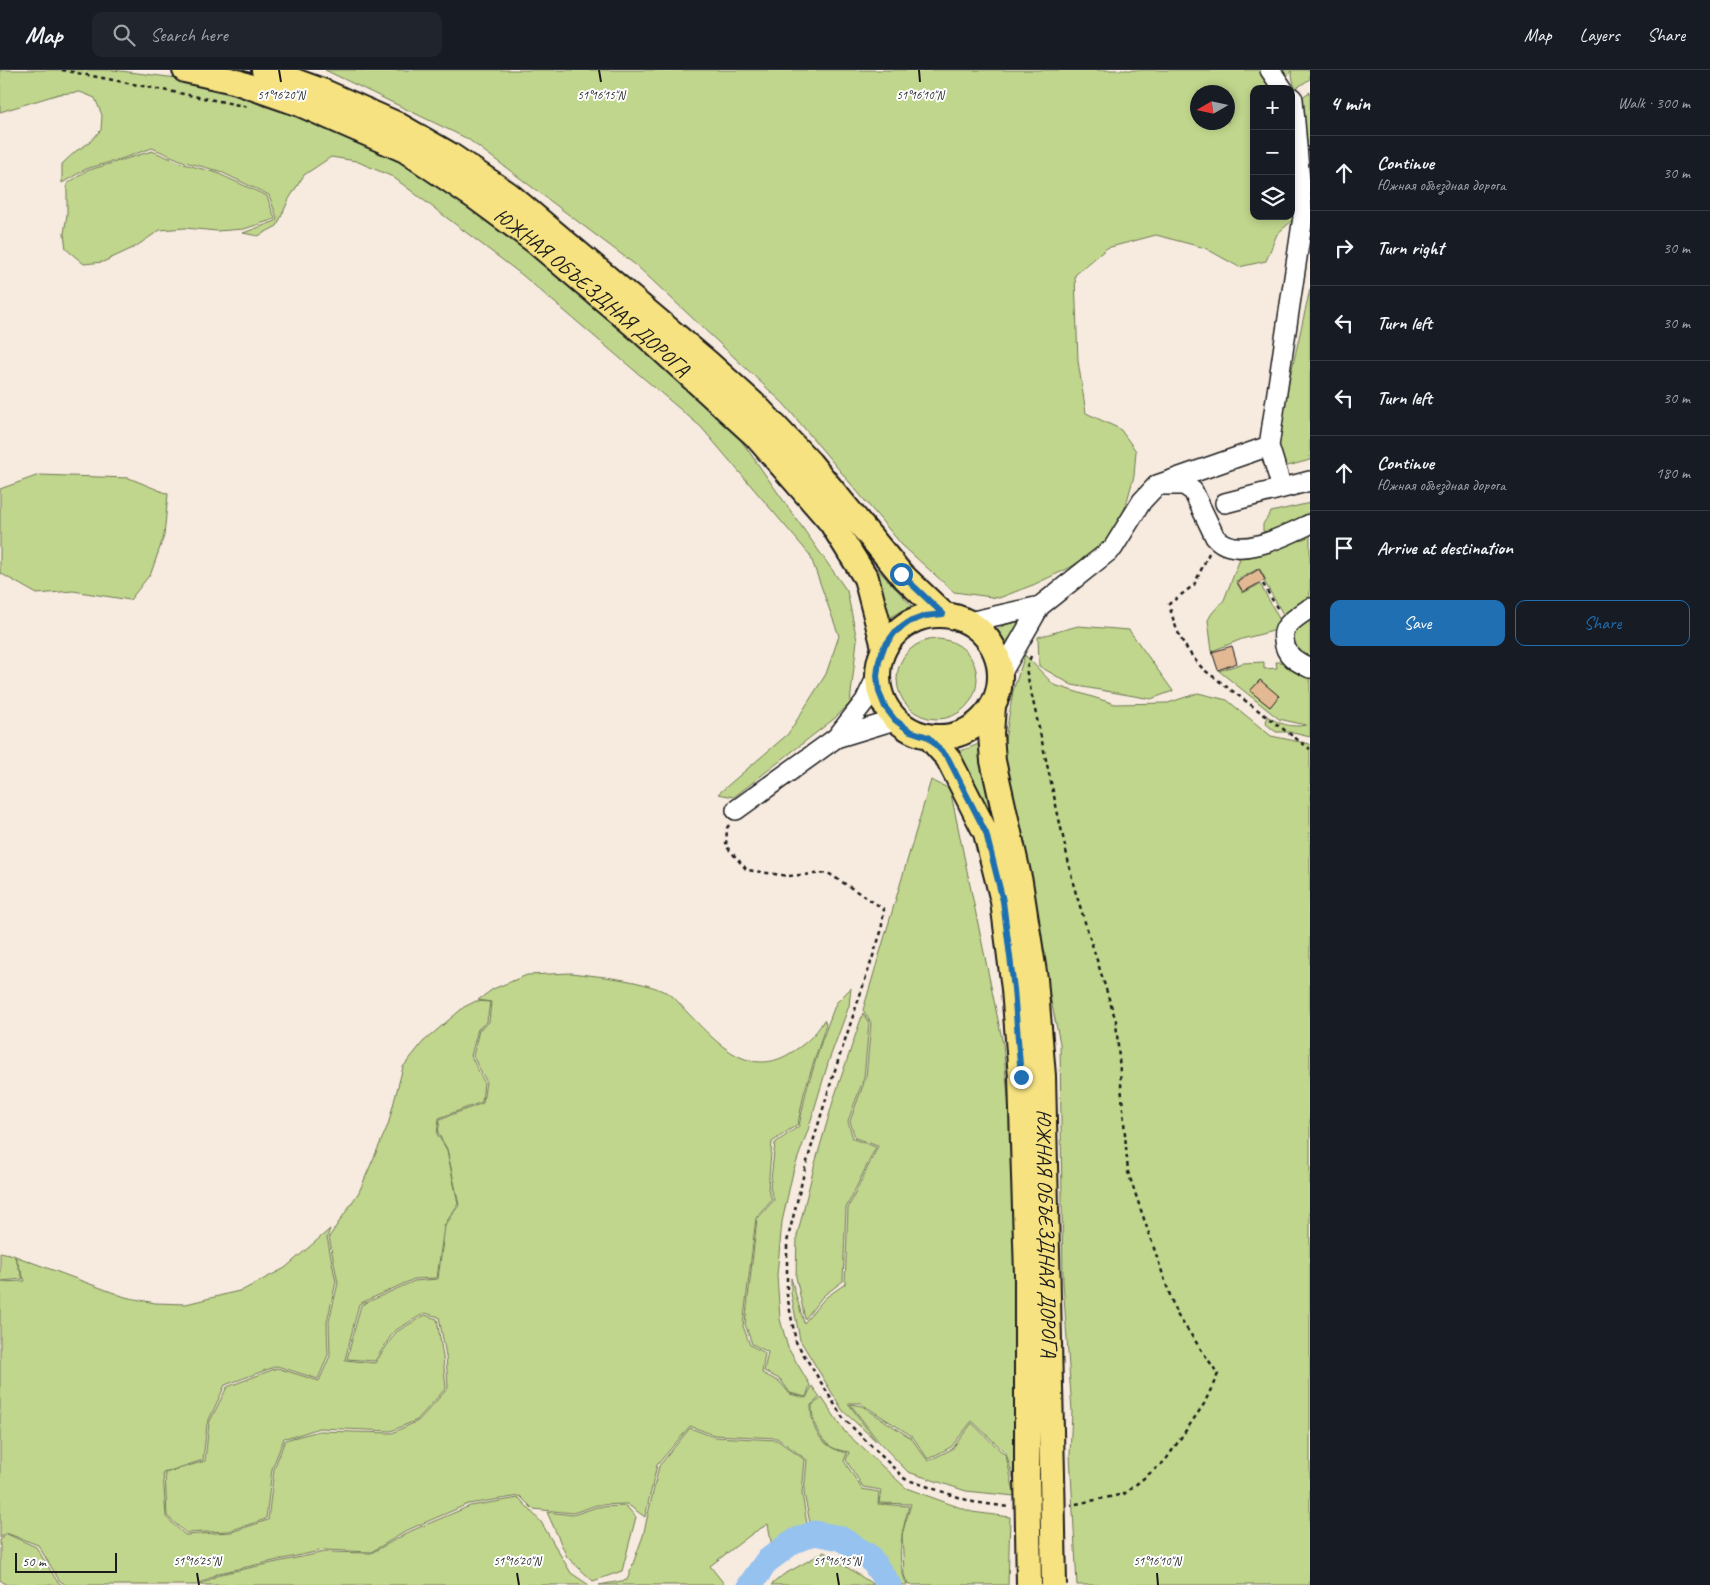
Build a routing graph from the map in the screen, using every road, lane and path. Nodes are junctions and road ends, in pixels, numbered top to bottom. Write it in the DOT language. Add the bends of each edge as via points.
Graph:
graph roads {
  1 [pos="62,70"];
  2 [pos="185,70"];
  3 [pos="264,70"];
  4 [pos="1270,70"];
  5 [pos="1280,85"];
  6 [pos="255,108"];
  7 [pos="1294,130"];
  8 [pos="1269,446"];
  9 [pos="1310,481"];
  10 [pos="1157,485"];
  11 [pos="1282,488"];
  12 [pos="1225,503"];
  13 [pos="1310,524"];
  14 [pos="1215,538"];
  15 [pos="1263,584"];
  16 [pos="1040,606"];
  17 [pos="1310,608"];
  18 [pos="943,614"];
  19 [pos="969,622"];
  20 [pos="1287,626"];
  21 [pos="884,647"];
  22 [pos="1033,651"];
  23 [pos="1310,668"];
  24 [pos="1001,674"];
  25 [pos="877,676"];
  26 [pos="993,706"];
  27 [pos="895,720"];
  28 [pos="928,737"];
  29 [pos="836,738"];
  30 [pos="1310,749"];
  31 [pos="736,810"];
  32 [pos="1026,1369"];
  33 [pos="1050,1370"];
  34 [pos="1068,1506"];
  35 [pos="1011,1507"];
  36 [pos="1029,1585"];
  37 [pos="1054,1585"];
  1 -- 6 [label="path"];
  2 -- 21 [label="main road, ЮЖНАЯ ОБЪЕЗДНАЯ ДОРОГА" via="234,80 406,150 535,241 756,436 825,515 866,578"];
  3 -- 18 [label="main road, ЮЖНАЯ ОБЪЕЗДНАЯ ДОРОГА" via="322,91 396,124 508,194 759,409 810,463 901,574"];
  4 -- 5 [label="lane"];
  7 -- 8 [label="lane" via="1303,217"];
  8 -- 10 [label="lane"];
  8 -- 11 [label="lane"];
  9 -- 11 [label="lane"];
  10 -- 14 [label="lane" via="1184,485 1194,491"];
  10 -- 16 [label="lane" via="1142,501 1113,548"];
  11 -- 12 [label="lane"];
  13 -- 14 [label="lane" via="1277,540 1247,548 1227,545"];
  14 -- 30 [label="path" via="1194,585 1169,604 1176,630 1203,669"];
  15 -- 20 [label="path"];
  16 -- 19 [label="lane"];
  16 -- 24 [label="lane"];
  17 -- 20 [label="lane"];
  18 -- 19 [label="main road"];
  18 -- 21 [label="main road" via="909,622 895,632"];
  19 -- 24 [label="main road" via="992,644"];
  20 -- 23 [label="lane" via="1284,637 1286,650 1296,661"];
  21 -- 25 [label="main road"];
  22 -- 34 [label="path" via="1026,669 1038,727 1074,887 1116,1020 1128,1172 1176,1313 1218,1374 1204,1404 1165,1461 1124,1494"];
  24 -- 26 [label="main road"];
  25 -- 27 [label="main road" via="885,707"];
  25 -- 29 [label="lane" via="864,701"];
  26 -- 28 [label="main road" via="966,732 948,738"];
  26 -- 33 [label="main road, ЮЖНАЯ ОБЪЕЗДНАЯ ДОРОГА" via="991,734 994,761 1020,882 1043,1076"];
  27 -- 28 [label="main road" via="910,731"];
  27 -- 29 [label="lane"];
  28 -- 32 [label="main road, ЮЖНАЯ ОБЪЕЗДНАЯ ДОРОГА" via="948,758 986,833 1003,901 1021,1077 1027,1275"];
  29 -- 31 [label="lane"];
  31 -- 35 [label="path" via="727,828 726,846 747,870 788,876 828,873 884,910 881,932 806,1165 788,1242 787,1295 796,1342 842,1418 905,1479 973,1502"];
  32 -- 33 [label="main road"];
  32 -- 36 [label="main road, ЮЖНАЯ ОБЪЕЗДНАЯ ДОРОГА, bridge"];
  33 -- 37 [label="main road, ЮЖНАЯ ОБЪЕЗДНАЯ ДОРОГА, bridge"];
}
